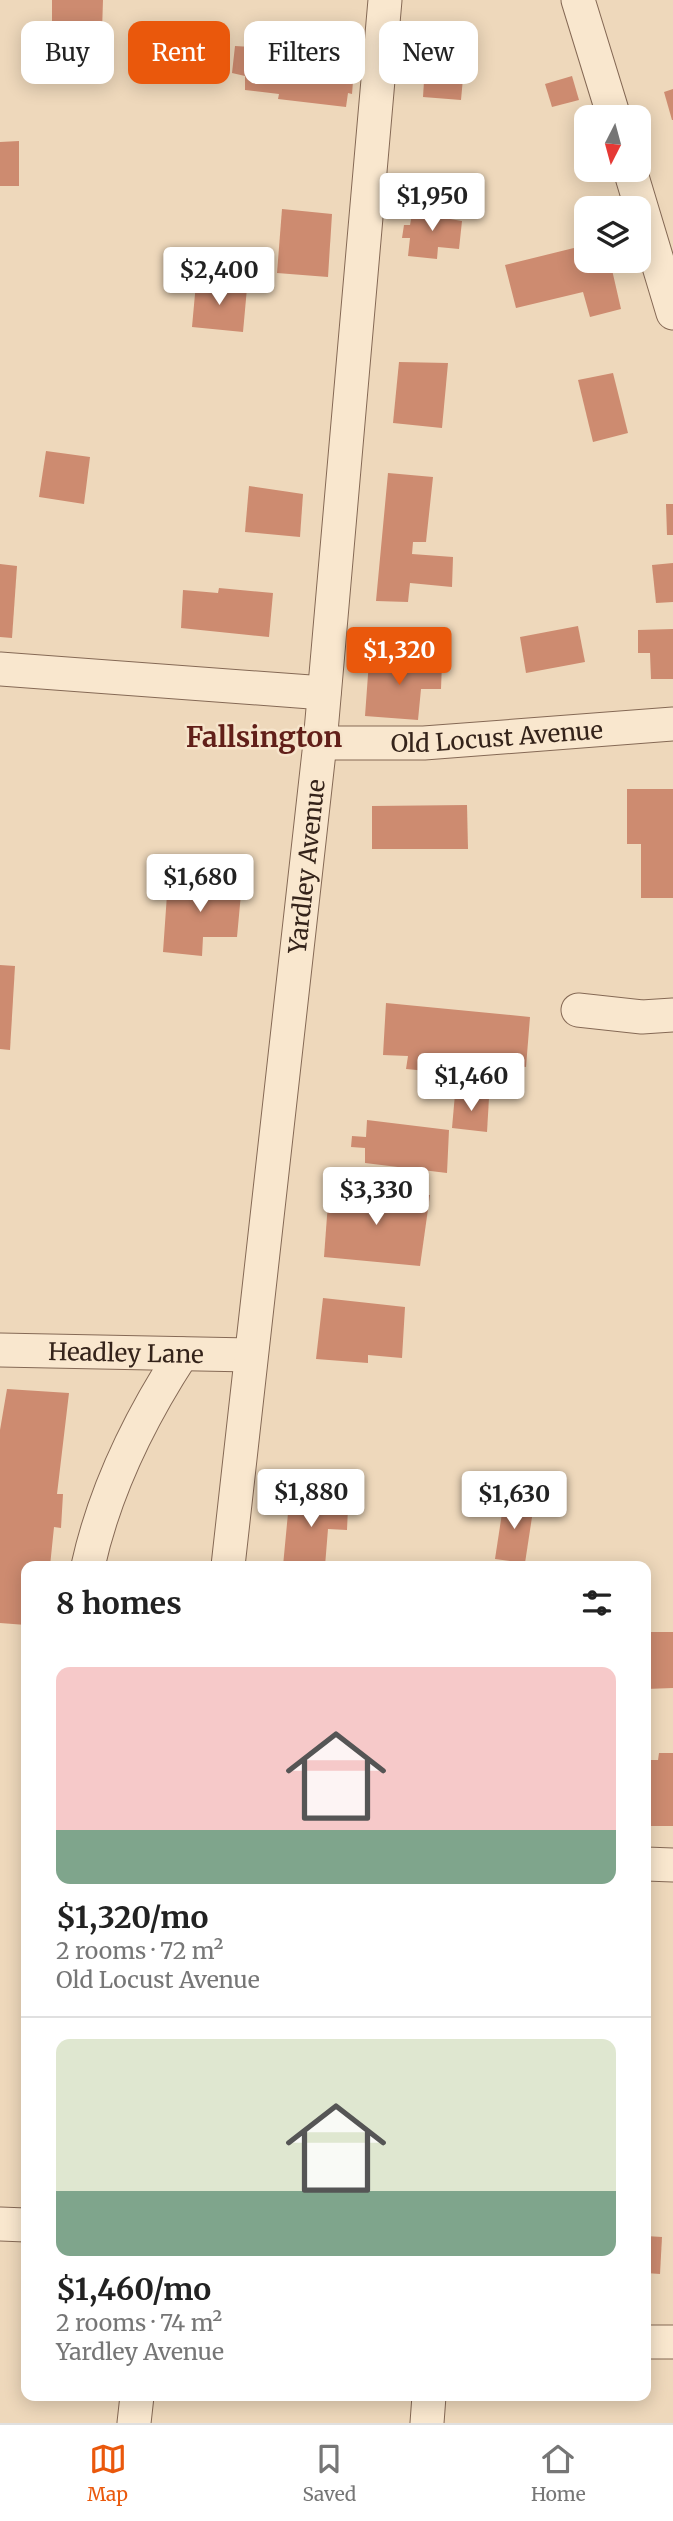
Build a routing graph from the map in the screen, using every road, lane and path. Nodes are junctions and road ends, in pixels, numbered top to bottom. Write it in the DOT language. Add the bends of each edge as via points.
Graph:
graph roads {
  1 [pos="385,0"];
  2 [pos="578,0"];
  3 [pos="610,105"];
  4 [pos="634,182"];
  5 [pos="673,313"];
  6 [pos="0,669"];
  7 [pos="324,693"];
  8 [pos="673,724"];
  9 [pos="320,743"];
  10 [pos="578,1010"];
  11 [pos="673,1015"];
  12 [pos="0,1350"];
  13 [pos="182,1354"];
  14 [pos="250,1355"];
  15 [pos="89,1561"];
  16 [pos="229,1561"];
  17 [pos="651,1864"];
  18 [pos="673,1865"];
  19 [pos="0,2224"];
  20 [pos="21,2225"];
  21 [pos="651,2342"];
  22 [pos="673,2342"];
  23 [pos="136,2401"];
  24 [pos="429,2401"];
  25 [pos="134,2423"];
  26 [pos="428,2423"];
  1 -- 7 [label="street, Yardley Avenue"];
  2 -- 3 [label="street"];
  4 -- 5 [label="street"];
  6 -- 7 [label="street"];
  7 -- 9 [label="street, Yardley Avenue"];
  8 -- 9 [label="street, Old Locust Avenue" via="424,743"];
  9 -- 14 [label="street, Yardley Avenue"];
  10 -- 11 [label="street" via="642,1017"];
  12 -- 13 [label="street, Headley Lane"];
  13 -- 14 [label="street, Headley Lane"];
  13 -- 15 [label="street" via="152,1400 116,1476 101,1511"];
  14 -- 16 [label="street, Yardley Avenue"];
  17 -- 18 [label="street"];
  19 -- 20 [label="street"];
  21 -- 22 [label="street"];
  23 -- 25 [label="street"];
  24 -- 26 [label="street"];
}
